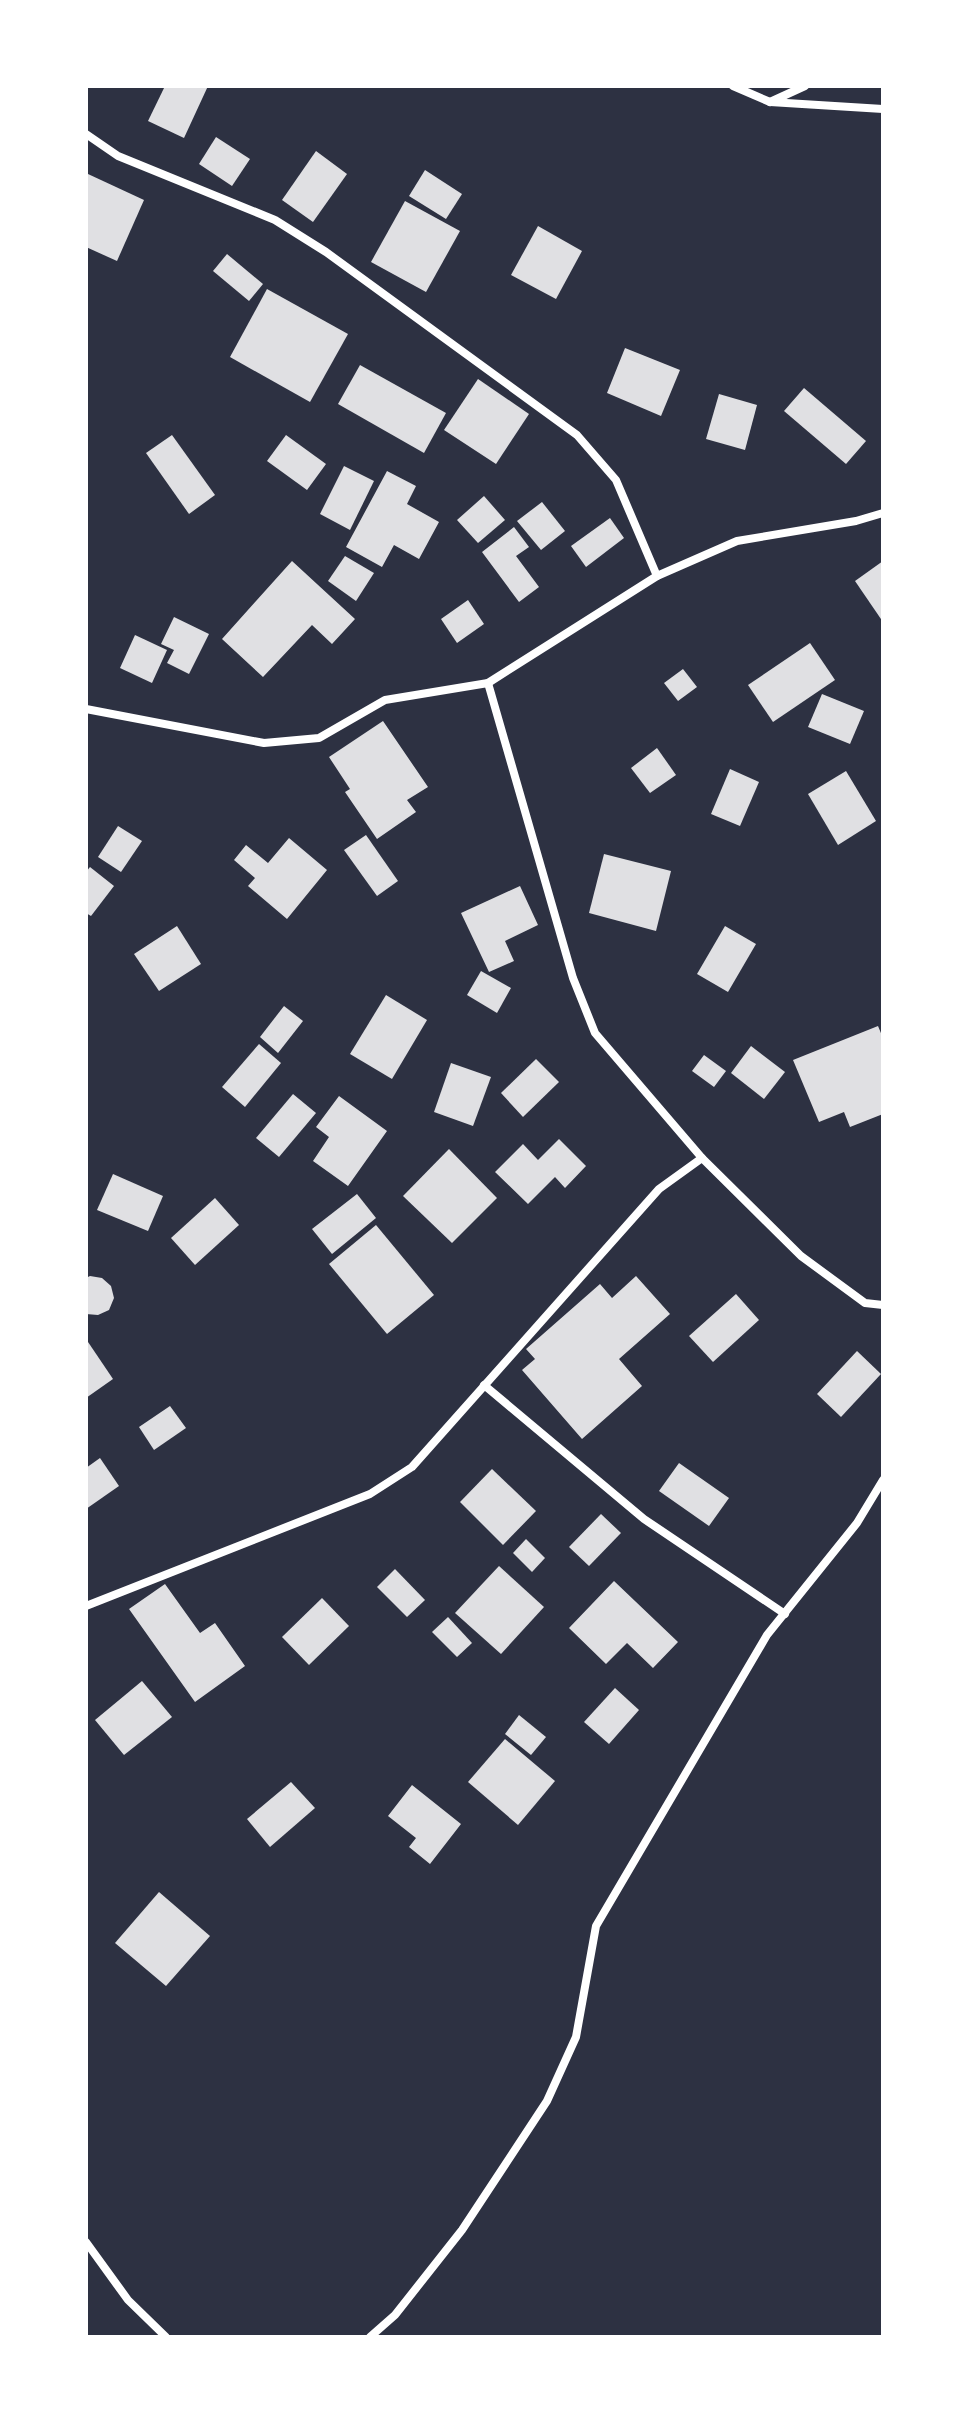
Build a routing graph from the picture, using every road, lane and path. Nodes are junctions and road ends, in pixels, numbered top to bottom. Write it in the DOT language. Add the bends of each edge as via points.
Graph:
graph roads {
  1 [pos="733,86"];
  2 [pos="805,86"];
  3 [pos="770,102"];
  4 [pos="883,109"];
  5 [pos="86,134"];
  6 [pos="883,513"];
  7 [pos="657,576"];
  8 [pos="488,683"];
  9 [pos="86,709"];
  10 [pos="702,1158"];
  11 [pos="883,1305"];
  12 [pos="484,1385"];
  13 [pos="883,1480"];
  14 [pos="86,1606"];
  15 [pos="785,1614"];
  16 [pos="86,2242"];
  17 [pos="166,2337"];
  18 [pos="370,2337"];
  1 -- 3 [label="street"];
  2 -- 3 [label="street"];
  3 -- 4 [label="street"];
  5 -- 7 [label="street" via="118,156 275,220 577,435 616,480"];
  6 -- 7 [label="street" via="737,541"];
  7 -- 8 [label="street"];
  8 -- 9 [label="street" via="385,700 319,738 264,743"];
  8 -- 10 [label="street" via="573,978 595,1033"];
  10 -- 11 [label="street" via="801,1256 865,1303"];
  10 -- 12 [label="street" via="659,1189"];
  12 -- 14 [label="street" via="412,1467 370,1494"];
  12 -- 15 [label="street" via="644,1519"];
  13 -- 15 [label="street" via="857,1523"];
  15 -- 18 [label="street" via="767,1635 596,1926 576,2037 547,2101 462,2230 395,2315"];
  16 -- 17 [label="street" via="128,2300"];
}
